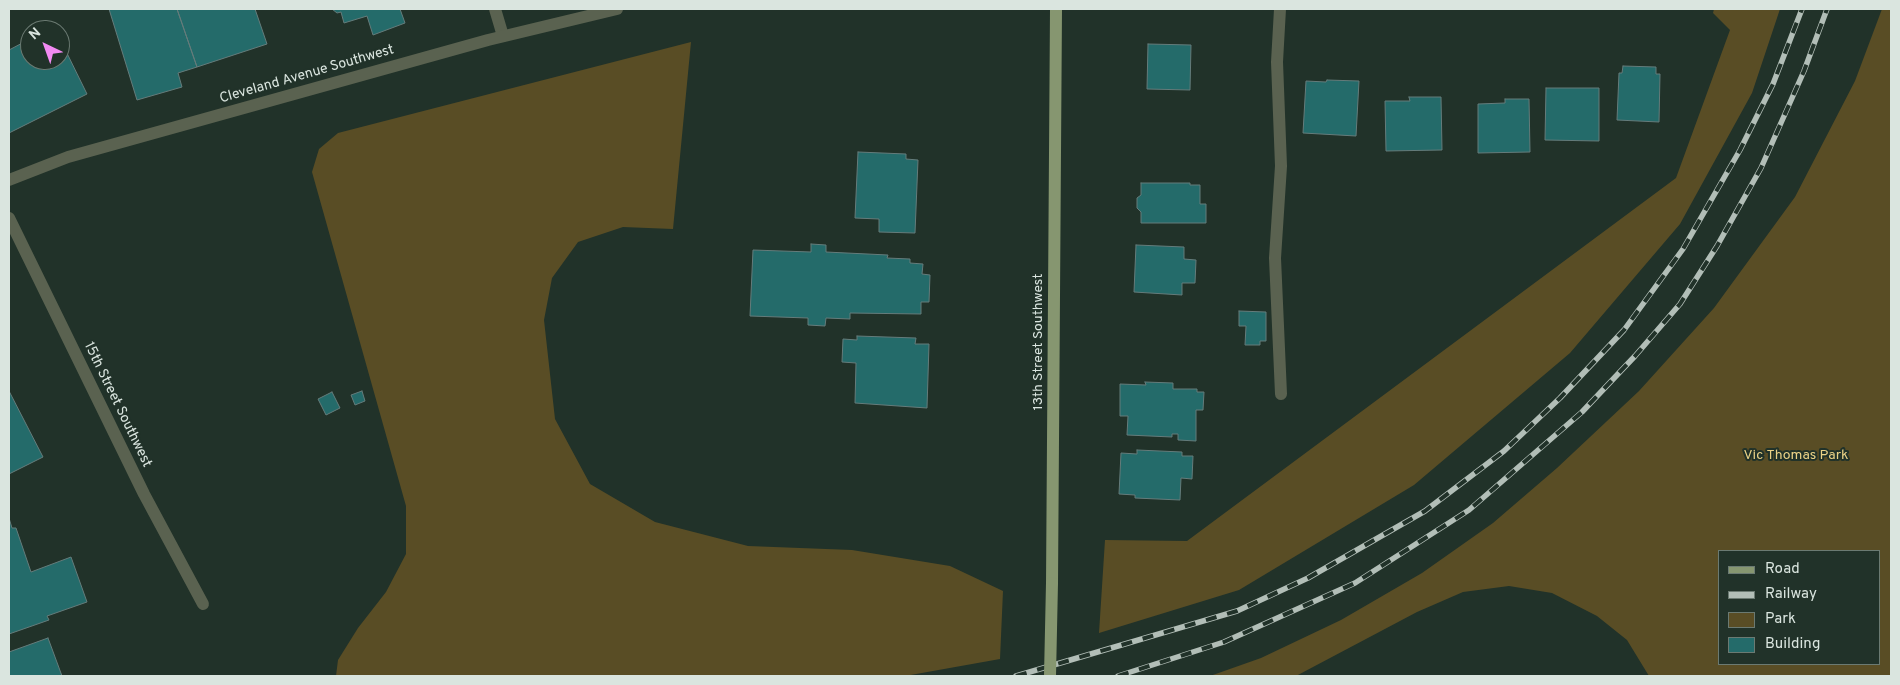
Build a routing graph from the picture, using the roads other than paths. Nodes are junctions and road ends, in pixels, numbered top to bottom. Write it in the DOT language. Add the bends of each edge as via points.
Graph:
graph roads {
  1 [pos="495,9"];
  2 [pos="617,9"];
  3 [pos="1056,9"];
  4 [pos="1280,9"];
  5 [pos="503,36"];
  6 [pos="9,180"];
  7 [pos="9,218"];
  8 [pos="1281,394"];
  9 [pos="203,604"];
  10 [pos="1050,676"];
  1 -- 5 [label="street"];
  2 -- 5 [label="street, Cleveland Avenue Southwest"];
  3 -- 10 [label="main road, 13th Street Southwest, bridge"];
  4 -- 8 [label="street" via="1277,62 1281,166 1275,258"];
  5 -- 6 [label="street, Cleveland Avenue Southwest" via="68,158"];
  7 -- 9 [label="street, 15th Street Southwest" via="144,494"];
}
